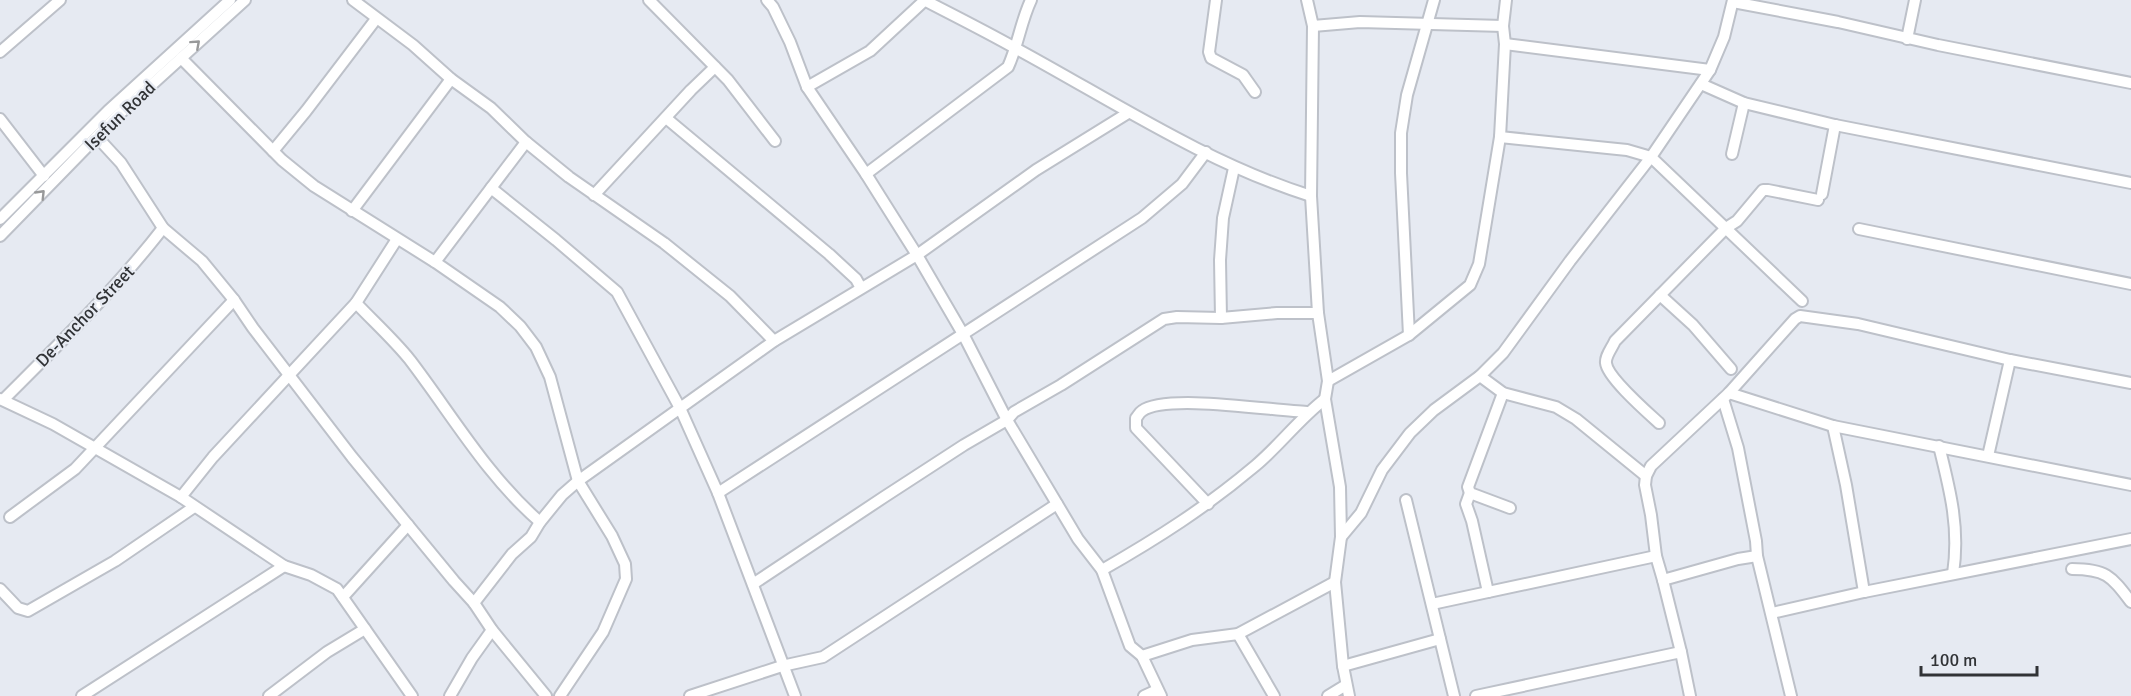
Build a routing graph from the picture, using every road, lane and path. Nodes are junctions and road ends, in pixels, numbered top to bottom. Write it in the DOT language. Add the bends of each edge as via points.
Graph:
graph roads {
  1 [pos="60,0"];
  2 [pos="230,0"];
  3 [pos="245,0"];
  4 [pos="353,0"];
  5 [pos="649,0"];
  6 [pos="925,0"];
  7 [pos="1031,0"];
  8 [pos="1216,0"];
  9 [pos="1307,0"];
  10 [pos="1434,0"];
  11 [pos="1506,0"];
  12 [pos="1915,0"];
  13 [pos="1733,1"];
  14 [pos="774,2"];
  15 [pos="376,19"];
  16 [pos="1427,24"];
  17 [pos="1503,26"];
  18 [pos="1312,27"];
  19 [pos="1907,39"];
  20 [pos="1505,44"];
  21 [pos="1016,48"];
  22 [pos="0,52"];
  23 [pos="181,58"];
  24 [pos="715,67"];
  25 [pos="1710,70"];
  26 [pos="451,79"];
  27 [pos="2131,83"];
  28 [pos="1701,84"];
  29 [pos="807,87"];
  30 [pos="1256,92"];
  31 [pos="1744,103"];
  32 [pos="1128,113"];
  33 [pos="666,118"];
  34 [pos="0,119"];
  35 [pos="1835,125"];
  36 [pos="1500,136"];
  37 [pos="97,137"];
  38 [pos="776,141"];
  39 [pos="526,142"];
  40 [pos="273,151"];
  41 [pos="1206,152"];
  42 [pos="1732,154"];
  43 [pos="1651,157"];
  44 [pos="1234,168"];
  45 [pos="866,174"];
  46 [pos="44,176"];
  47 [pos="2131,183"];
  48 [pos="491,188"];
  49 [pos="594,195"];
  50 [pos="1311,196"];
  51 [pos="351,211"];
  52 [pos="0,219"];
  53 [pos="163,228"];
  54 [pos="1726,228"];
  55 [pos="1859,229"];
  56 [pos="0,236"];
  57 [pos="398,239"];
  58 [pos="917,255"];
  59 [pos="435,262"];
  60 [pos="2131,284"];
  61 [pos="861,288"];
  62 [pos="1660,295"];
  63 [pos="234,300"];
  64 [pos="1802,301"];
  65 [pos="356,303"];
  66 [pos="1318,313"];
  67 [pos="1221,318"];
  68 [pos="963,334"];
  69 [pos="1409,335"];
  70 [pos="774,341"];
  71 [pos="2010,360"];
  72 [pos="1731,369"];
  73 [pos="290,375"];
  74 [pos="1480,376"];
  75 [pos="1328,381"];
  76 [pos="2131,383"];
  77 [pos="1503,393"];
  78 [pos="1726,396"];
  79 [pos="2,399"];
  80 [pos="1325,399"];
  81 [pos="680,408"];
  82 [pos="1307,412"];
  83 [pos="1007,420"];
  84 [pos="1659,423"];
  85 [pos="1833,426"];
  86 [pos="1940,446"];
  87 [pos="95,449"];
  88 [pos="1988,456"];
  89 [pos="1646,476"];
  90 [pos="578,481"];
  91 [pos="2131,485"];
  92 [pos="1470,493"];
  93 [pos="717,494"];
  94 [pos="181,497"];
  95 [pos="1406,500"];
  96 [pos="1057,504"];
  97 [pos="1208,504"];
  98 [pos="194,507"];
  99 [pos="1510,508"];
  100 [pos="10,517"];
  101 [pos="540,522"];
  102 [pos="408,525"];
  103 [pos="1341,537"];
  104 [pos="2131,539"];
  105 [pos="1656,556"];
  106 [pos="1757,556"];
  107 [pos="284,566"];
  108 [pos="2072,569"];
  109 [pos="1102,570"];
  110 [pos="1953,574"];
  111 [pos="1663,580"];
  112 [pos="1335,582"];
  113 [pos="753,584"];
  114 [pos="0,590"];
  115 [pos="1488,592"];
  116 [pos="1864,592"];
  117 [pos="343,597"];
  118 [pos="2131,602"];
  119 [pos="474,603"];
  120 [pos="1432,604"];
  121 [pos="1772,613"];
  122 [pos="365,629"];
  123 [pos="492,630"];
  124 [pos="1239,634"];
  125 [pos="1440,639"];
  126 [pos="1681,652"];
  127 [pos="1142,656"];
  128 [pos="782,666"];
  129 [pos="1343,666"];
  130 [pos="1347,691"];
  131 [pos="1159,693"];
  132 [pos="82,696"];
  133 [pos="269,696"];
  134 [pos="412,696"];
  135 [pos="450,696"];
  136 [pos="546,696"];
  137 [pos="560,696"];
  138 [pos="690,696"];
  139 [pos="795,696"];
  140 [pos="1144,696"];
  141 [pos="1274,696"];
  142 [pos="1328,696"];
  143 [pos="1454,696"];
  144 [pos="1476,696"];
  145 [pos="1690,696"];
  146 [pos="1791,696"];
  1 -- 22 [label="street"];
  2 -- 46 [label="street, Isefun Road" via="108,111"];
  23 -- 3 [label="street, Isefun Road, one-way"];
  4 -- 15 [label="street"];
  5 -- 24 [label="street"];
  6 -- 21 [label="street"];
  6 -- 29 [label="street" via="870,51"];
  7 -- 21 [label="street"];
  8 -- 30 [label="street" via="1210,58 1243,75"];
  9 -- 18 [label="street"];
  10 -- 16 [label="street"];
  11 -- 17 [label="street"];
  12 -- 19 [label="street"];
  13 -- 19 [label="street"];
  13 -- 25 [label="street"];
  14 -- 29 [label="street"];
  15 -- 26 [label="street"];
  15 -- 40 [label="street"];
  16 -- 17 [label="street"];
  16 -- 18 [label="street" via="1360,22"];
  16 -- 69 [label="street" via="1401,133"];
  17 -- 20 [label="street"];
  18 -- 50 [label="street"];
  19 -- 27 [label="street"];
  20 -- 25 [label="street"];
  20 -- 36 [label="street"];
  21 -- 32 [label="street"];
  21 -- 45 [label="street" via="1008,67"];
  23 -- 37 [label="street, Isefun Road"];
  23 -- 40 [label="street"];
  24 -- 33 [label="street"];
  24 -- 38 [label="street"];
  25 -- 28 [label="street"];
  26 -- 39 [label="street" via="491,108"];
  26 -- 51 [label="street"];
  28 -- 31 [label="street"];
  28 -- 43 [label="street"];
  29 -- 45 [label="street"];
  31 -- 35 [label="street"];
  31 -- 42 [label="street"];
  32 -- 41 [label="street"];
  32 -- 58 [label="street" via="1036,170"];
  33 -- 49 [label="street"];
  33 -- 61 [label="street" via="829,254"];
  34 -- 46 [label="street"];
  35 -- 47 [label="street"];
  35 -- 54 [label="street" via="1820,197 1763,190"];
  36 -- 43 [label="street" via="1627,150"];
  36 -- 69 [label="street" via="1476,275 1470,285"];
  37 -- 53 [label="street" via="121,163"];
  56 -- 37 [label="street, Isefun Road, one-way"];
  39 -- 48 [label="street"];
  39 -- 49 [label="street"];
  40 -- 51 [label="street"];
  41 -- 44 [label="street"];
  41 -- 68 [label="street" via="1182,184 1142,218"];
  43 -- 54 [label="street"];
  43 -- 74 [label="street" via="1503,353"];
  44 -- 50 [label="street"];
  44 -- 67 [label="street" via="1223,218"];
  45 -- 58 [label="street"];
  46 -- 52 [label="street, Isefun Road"];
  48 -- 59 [label="street"];
  48 -- 81 [label="street" via="616,292"];
  49 -- 70 [label="street" via="664,243 730,296"];
  50 -- 66 [label="street"];
  51 -- 57 [label="street"];
  53 -- 63 [label="street" via="202,261"];
  53 -- 79 [label="street, De-Anchor Street" via="100,301"];
  54 -- 62 [label="street"];
  54 -- 64 [label="street"];
  55 -- 60 [label="street"];
  57 -- 59 [label="street"];
  57 -- 65 [label="street"];
  58 -- 61 [label="street"];
  58 -- 68 [label="street"];
  59 -- 90 [label="street" via="500,308 536,347 550,378"];
  61 -- 70 [label="street"];
  62 -- 72 [label="street" via="1693,325"];
  62 -- 84 [label="street" via="1615,341 1606,359 1611,374"];
  63 -- 73 [label="street"];
  63 -- 87 [label="street"];
  65 -- 73 [label="street"];
  65 -- 101 [label="street" via="409,360 514,498"];
  66 -- 67 [label="street"];
  66 -- 75 [label="street"];
  67 -- 83 [label="street" via="1164,319"];
  68 -- 83 [label="street"];
  68 -- 93 [label="street"];
  69 -- 75 [label="street"];
  70 -- 81 [label="street"];
  71 -- 76 [label="street"];
  71 -- 78 [label="street" via="1858,324 1800,316"];
  71 -- 88 [label="street"];
  73 -- 94 [label="street"];
  73 -- 102 [label="street"];
  74 -- 77 [label="street"];
  74 -- 103 [label="street" via="1410,433 1382,470 1361,513"];
  75 -- 80 [label="street"];
  77 -- 89 [label="street" via="1556,407"];
  77 -- 92 [label="street" via="1468,485"];
  78 -- 85 [label="street"];
  78 -- 89 [label="street" via="1651,466"];
  78 -- 106 [label="street"];
  79 -- 87 [label="street"];
  80 -- 82 [label="street"];
  80 -- 103 [label="street" via="1340,487"];
  81 -- 90 [label="street"];
  81 -- 93 [label="street"];
  82 -- 97 [label="street" via="1257,464"];
  82 -- 97 [label="street" via="1195,403 1142,411 1136,418 1136,428"];
  83 -- 96 [label="street"];
  83 -- 113 [label="street"];
  85 -- 86 [label="street"];
  85 -- 116 [label="street"];
  86 -- 88 [label="street"];
  86 -- 110 [label="street" via="1955,522 1957,550"];
  87 -- 94 [label="street"];
  87 -- 100 [label="street" via="75,469"];
  88 -- 91 [label="street"];
  89 -- 105 [label="street" via="1644,485"];
  90 -- 101 [label="street"];
  90 -- 137 [label="street" via="612,536 625,564 626,579 603,632"];
  92 -- 99 [label="street"];
  92 -- 115 [label="street" via="1466,504"];
  93 -- 113 [label="street"];
  94 -- 98 [label="street"];
  95 -- 120 [label="street"];
  96 -- 109 [label="street"];
  96 -- 128 [label="street" via="824,657"];
  97 -- 109 [label="street"];
  98 -- 107 [label="street"];
  98 -- 114 [label="street" via="116,561 28,611 18,608"];
  101 -- 119 [label="street"];
  102 -- 117 [label="street"];
  102 -- 119 [label="street"];
  103 -- 112 [label="street"];
  104 -- 110 [label="street"];
  105 -- 111 [label="street"];
  105 -- 115 [label="street"];
  106 -- 111 [label="street"];
  106 -- 121 [label="street"];
  107 -- 117 [label="street" via="311,575 337,589"];
  107 -- 132 [label="street"];
  108 -- 118 [label="street" via="2099,571"];
  109 -- 127 [label="street" via="1130,646"];
  110 -- 116 [label="street"];
  111 -- 126 [label="street"];
  112 -- 124 [label="street"];
  112 -- 129 [label="street"];
  113 -- 128 [label="street"];
  115 -- 120 [label="street"];
  116 -- 121 [label="street"];
  117 -- 122 [label="street"];
  119 -- 123 [label="street"];
  120 -- 125 [label="street"];
  121 -- 146 [label="street"];
  122 -- 133 [label="street"];
  122 -- 134 [label="street"];
  123 -- 135 [label="street"];
  123 -- 136 [label="street"];
  124 -- 127 [label="street" via="1192,640"];
  124 -- 141 [label="street"];
  125 -- 129 [label="street"];
  125 -- 143 [label="street"];
  126 -- 144 [label="street"];
  126 -- 145 [label="street"];
  127 -- 131 [label="street"];
  128 -- 138 [label="street"];
  128 -- 139 [label="street"];
  129 -- 130 [label="street"];
  130 -- 142 [label="street"];
  131 -- 140 [label="street"];
}
